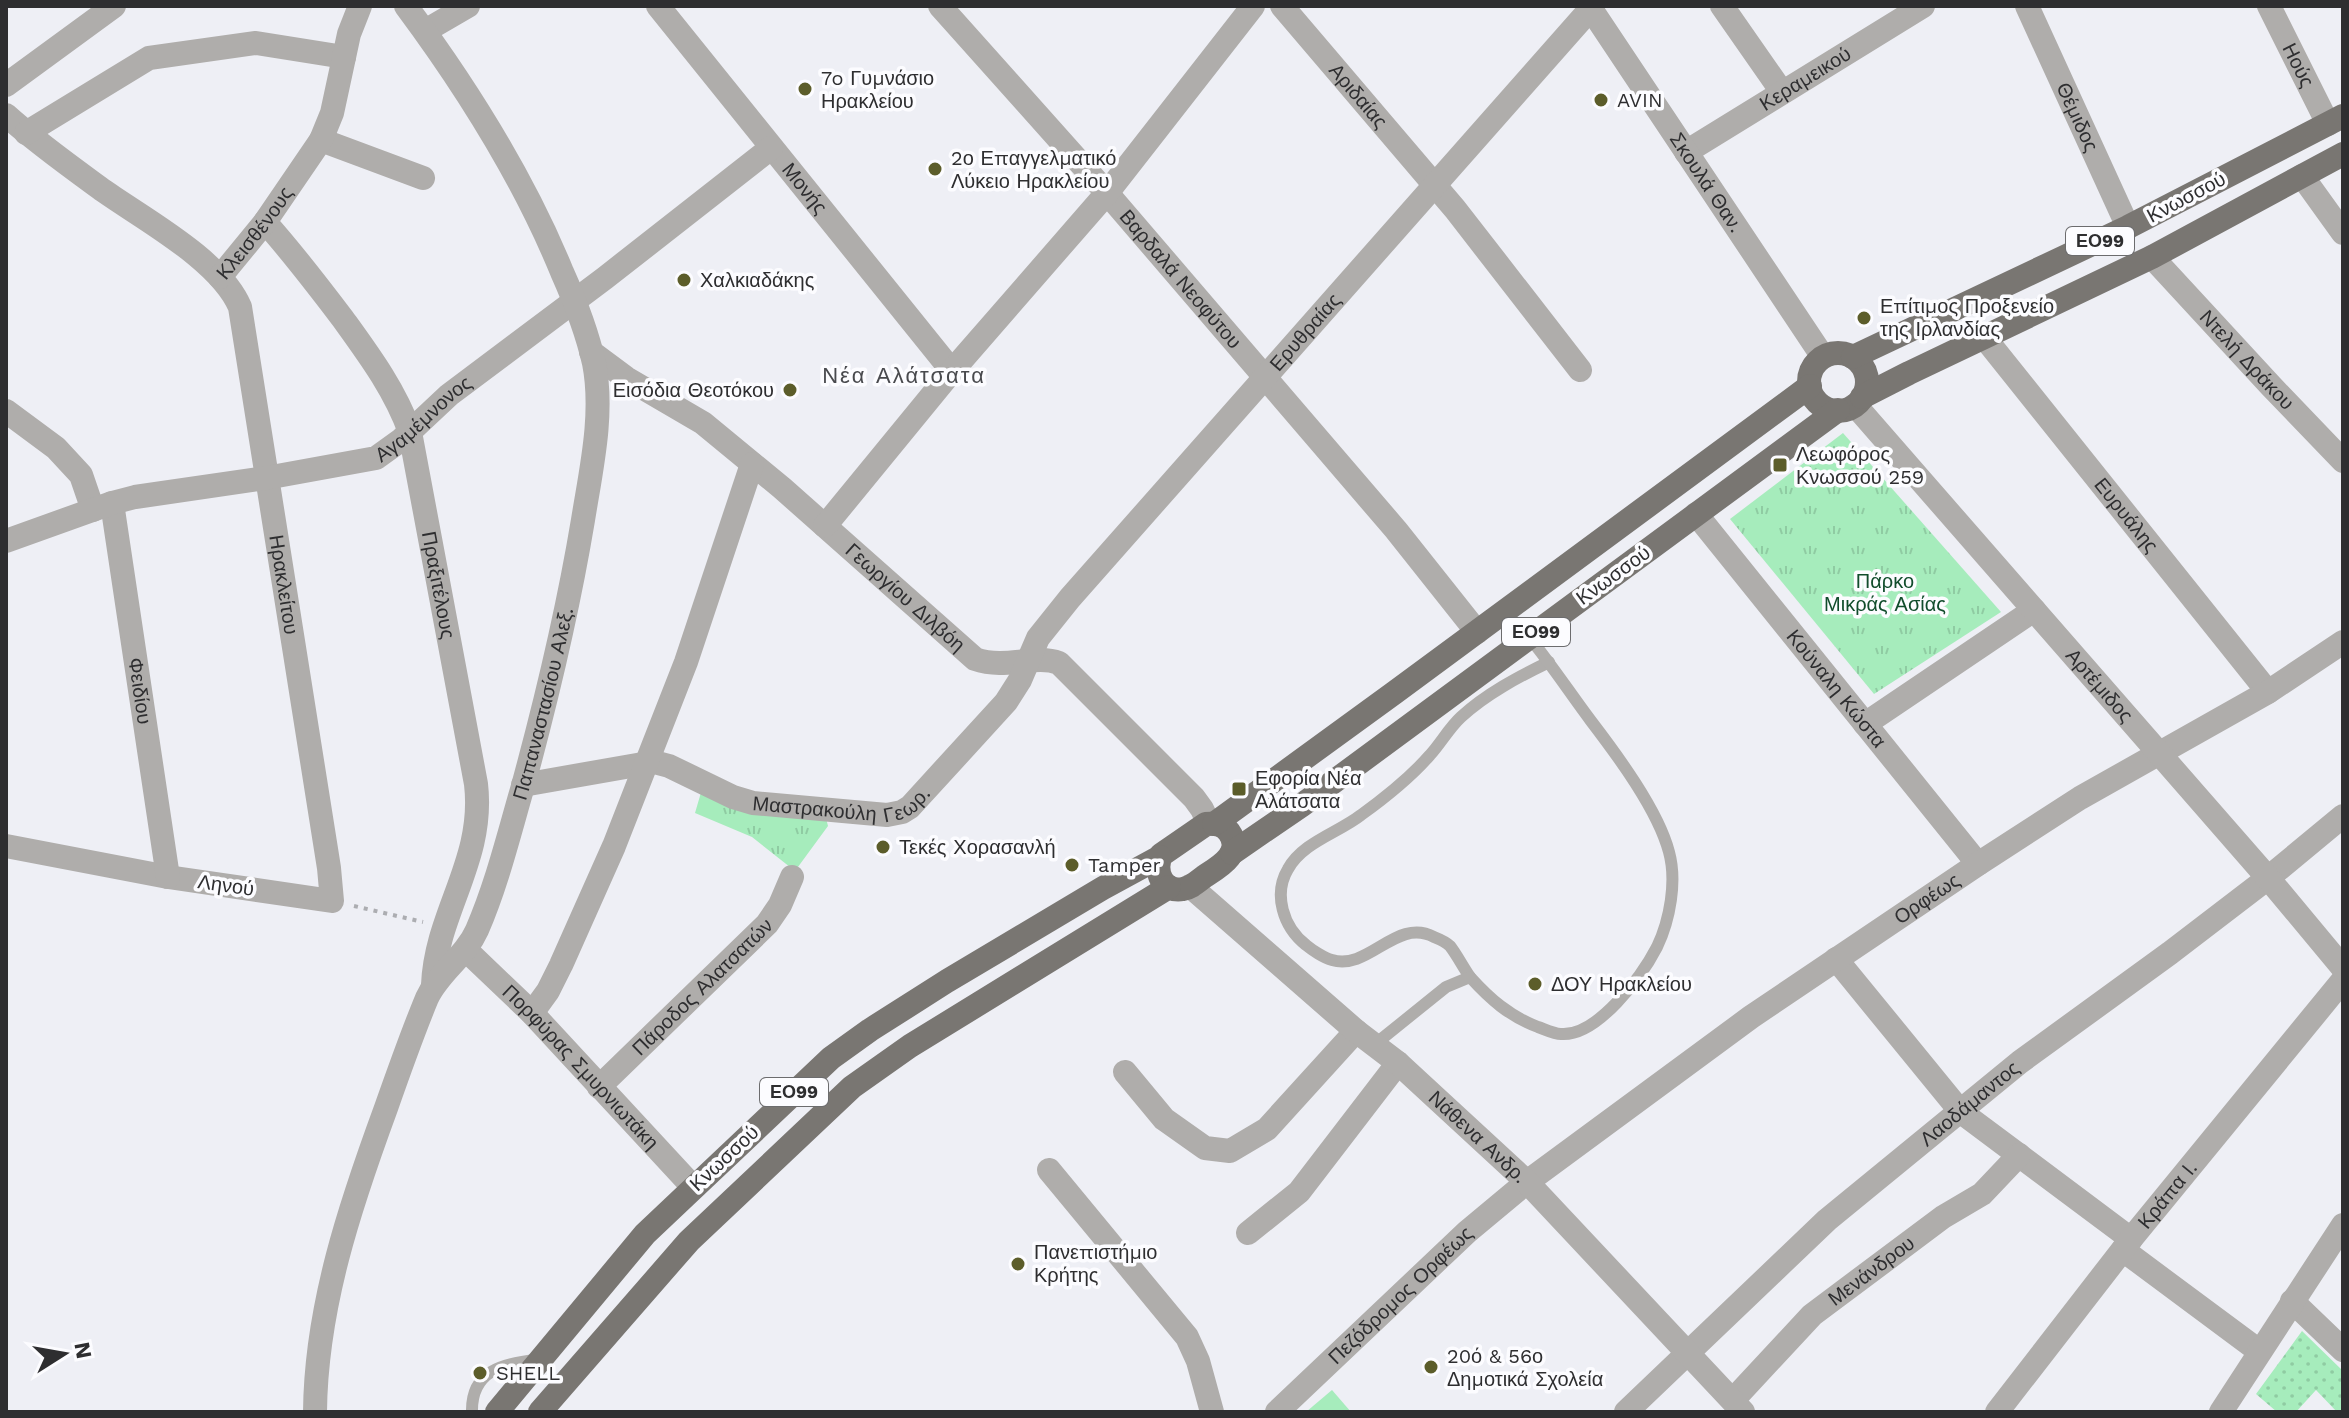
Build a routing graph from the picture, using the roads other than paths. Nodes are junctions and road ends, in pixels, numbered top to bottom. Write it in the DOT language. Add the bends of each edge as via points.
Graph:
graph roads {
  1 [pos="114,6"];
  2 [pos="360,6"];
  3 [pos="406,6"];
  4 [pos="468,6"];
  5 [pos="658,6"];
  6 [pos="940,6"];
  7 [pos="1253,6"];
  8 [pos="1282,6"];
  9 [pos="1722,6"];
  10 [pos="1923,6"];
  11 [pos="2027,6"];
  12 [pos="2269,6"];
  13 [pos="1591,7"];
  14 [pos="425,31"];
  15 [pos="344,57"];
  16 [pos="6,85"];
  17 [pos="1782,92"];
  18 [pos="6,115"];
  19 [pos="2336,120"];
  20 [pos="26,133"];
  21 [pos="321,140"];
  22 [pos="771,148"];
  23 [pos="1686,152"];
  24 [pos="2343,154"];
  25 [pos="2302,176"];
  26 [pos="423,178"];
  27 [pos="1435,184"];
  28 [pos="1107,193"];
  29 [pos="265,222"];
  30 [pos="2128,227"];
  31 [pos="2343,233"];
  32 [pos="2152,257"];
  33 [pos="220,277"];
  34 [pos="574,300"];
  35 [pos="1984,337"];
  36 [pos="591,352"];
  37 [pos="1823,357"];
  38 [pos="1853,357"];
  39 [pos="1580,370"];
  40 [pos="952,371"];
  41 [pos="1264,376"];
  42 [pos="1810,386"];
  43 [pos="1852,404"];
  44 [pos="6,411"];
  45 [pos="410,432"];
  46 [pos="2343,461"];
  47 [pos="752,464"];
  48 [pos="266,478"];
  49 [pos="103,506"];
  50 [pos="1696,514"];
  51 [pos="825,526"];
  52 [pos="6,541"];
  53 [pos="2034,610"];
  54 [pos="1477,632"];
  55 [pos="1529,637"];
  56 [pos="2343,642"];
  57 [pos="1549,662"];
  58 [pos="1028,663"];
  59 [pos="2268,692"];
  60 [pos="1865,724"];
  61 [pos="2158,752"];
  62 [pos="647,763"];
  63 [pos="523,785"];
  64 [pos="2343,816"];
  65 [pos="1211,824"];
  66 [pos="6,846"];
  67 [pos="1232,853"];
  68 [pos="1160,857"];
  69 [pos="1978,864"];
  70 [pos="168,877"];
  71 [pos="792,877"];
  72 [pos="2268,878"];
  73 [pos="1180,887"];
  74 [pos="332,901"];
  75 [pos="466,950"];
  76 [pos="1836,959"];
  77 [pos="2343,968"];
  78 [pos="1470,977"];
  79 [pos="2343,980"];
  80 [pos="433,985"];
  81 [pos="532,1013"];
  82 [pos="1365,1038"];
  83 [pos="1398,1063"];
  84 [pos="1125,1072"];
  85 [pos="599,1087"];
  86 [pos="1961,1112"];
  87 [pos="2019,1155"];
  88 [pos="1049,1170"];
  89 [pos="1527,1182"];
  90 [pos="693,1187"];
  91 [pos="2343,1225"];
  92 [pos="1248,1233"];
  93 [pos="2127,1245"];
  94 [pos="2292,1301"];
  95 [pos="2343,1350"];
  96 [pos="2259,1351"];
  97 [pos="1688,1352"];
  98 [pos="540,1359"];
  99 [pos="1738,1406"];
  100 [pos="315,1412"];
  101 [pos="472,1412"];
  102 [pos="497,1412"];
  103 [pos="540,1412"];
  104 [pos="1212,1412"];
  105 [pos="1277,1412"];
  106 [pos="1626,1412"];
  107 [pos="1997,1412"];
  108 [pos="2221,1412"];
  1 -- 16 [label="street"];
  2 -- 15 [label="street, Κλεισθένους"];
  3 -- 14 [label="street, Παπαναστασίου Αλεξ."];
  4 -- 14 [label="street"];
  5 -- 22 [label="street, Μονής"];
  6 -- 28 [label="street, Βαρδαλά Νεοφύτου"];
  7 -- 28 [label="street"];
  8 -- 27 [label="street, Αριδαίας"];
  9 -- 17 [label="street"];
  10 -- 17 [label="street, Κεραμεικού"];
  11 -- 30 [label="street, Θέμιδος"];
  12 -- 19 [label="street, Ηούς"];
  13 -- 23 [label="street, Σκουλά Θαν."];
  13 -- 27 [label="street, Ερυθραίας"];
  14 -- 34 [label="street, Παπαναστασίου Αλεξ." via="517,177"];
  15 -- 20 [label="street" via="256,43 149,58"];
  15 -- 21 [label="street, Κλεισθένους"];
  17 -- 23 [label="street, Κεραμεικού"];
  18 -- 20 [label="street, Κλεισθένους"];
  19 -- 30 [label="main road, Κνωσσού / ΕΟ99"];
  20 -- 33 [label="street, Κλεισθένους"];
  21 -- 26 [label="street"];
  21 -- 29 [label="street, Κλεισθένους"];
  22 -- 34 [label="street, Αγαμέμνονος"];
  22 -- 40 [label="street, Μονής"];
  23 -- 37 [label="street, Σκουλά Θαν."];
  24 -- 25 [label="main road, Κνωσσού / ΕΟ99"];
  25 -- 31 [label="street"];
  25 -- 32 [label="main road, Κνωσσού / ΕΟ99"];
  27 -- 39 [label="street, Αριδαίας"];
  27 -- 41 [label="street, Ερυθραίας"];
  28 -- 40 [label="street"];
  28 -- 41 [label="street, Βαρδαλά Νεοφύτου"];
  29 -- 33 [label="street, Κλεισθένους"];
  29 -- 45 [label="street, Πραξιτέλους" via="376,366"];
  30 -- 38 [label="main road, Κνωσσού / ΕΟ99"];
  32 -- 35 [label="main road, Κνωσσού / ΕΟ99"];
  32 -- 46 [label="street, Ντελή Δράκου"];
  33 -- 48 [label="street, Ηρακλείτου" via="240,307"];
  34 -- 36 [label="street, Παπαναστασίου Αλεξ."];
  34 -- 45 [label="street, Αγαμέμνονος" via="449,395"];
  35 -- 43 [label="main road, Κνωσσού / ΕΟ99"];
  35 -- 59 [label="street, Ευρυάλης"];
  36 -- 47 [label="street, Γεωργίου Διλβόη" via="703,423"];
  36 -- 63 [label="street, Παπαναστασίου Αλεξ." via="597,405 588,493 555,664"];
  37 -- 38 [label="main road, ΕΟ99"];
  37 -- 42 [label="main road, ΕΟ99" via="1811,373"];
  38 -- 43 [label="main road" via="1865,372 1866,388"];
  40 -- 51 [label="street"];
  41 -- 54 [label="street, Βαρδαλά Νεοφύτου"];
  41 -- 58 [label="street, Ερυθραίας" via="1070,598 1038,638"];
  42 -- 43 [label="main road" via="1822,405"];
  42 -- 54 [label="main road, Κνωσσού / ΕΟ99"];
  43 -- 50 [label="main road, Κνωσσού / ΕΟ99"];
  43 -- 53 [label="street, Αρτέμιδος"];
  44 -- 49 [label="street, Φειδίου" via="56,448"];
  45 -- 48 [label="street, Αγαμέμνονος" via="376,458"];
  45 -- 80 [label="street, Πραξιτέλους" via="478,799 474,842 445,927"];
  47 -- 51 [label="street, Γεωργίου Διλβόη"];
  47 -- 62 [label="street"];
  48 -- 49 [label="street, Αγαμέμνονος"];
  48 -- 74 [label="street, Ηρακλείτου"];
  49 -- 52 [label="street, Αγαμέμνονος"];
  49 -- 70 [label="street, Φειδίου"];
  50 -- 55 [label="main road, Κνωσσού / ΕΟ99"];
  50 -- 60 [label="street, Κούναλη Κώστα"];
  51 -- 58 [label="street, Γεωργίου Διλβόη" via="975,659"];
  53 -- 60 [label="street"];
  53 -- 61 [label="street, Αρτέμιδος"];
  54 -- 65 [label="main road, Κνωσσού / ΕΟ99"];
  55 -- 57 [label="lane"];
  55 -- 67 [label="main road, Κνωσσού / ΕΟ99"];
  56 -- 59 [label="street, Ορφέως"];
  57 -- 78 [label="lane" via="1612,747 1658,823 1672,877 1668,913 1657,946 1639,975 1585,1028 1562,1035 1517,1019"];
  57 -- 78 [label="lane" via="1515,678 1461,718 1398,786 1295,858 1280,893 1287,923 1304,944 1332,961 1351,960 1415,931 1448,944"];
  58 -- 62 [label="street, Μαστρακούλη Γεωρ." via="995,715 910,807 896,814 753,803 669,766"];
  58 -- 65 [label="street, Γεωργίου Διλβόη" via="1050,660 1065,668 1194,798"];
  59 -- 61 [label="street, Ορφέως"];
  60 -- 69 [label="street, Κούναλη Κώστα"];
  61 -- 69 [label="street, Ορφέως"];
  61 -- 72 [label="street, Αρτέμιδος"];
  62 -- 63 [label="street, Μαστρακούλη Γεωρ."];
  62 -- 81 [label="street" via="566,955"];
  63 -- 75 [label="street, Παπαναστασίου Αλεξ." via="497,876"];
  64 -- 72 [label="street"];
  65 -- 67 [label="main road" via="1229,833"];
  65 -- 68 [label="main road, ΕΟ99"];
  66 -- 70 [label="street, Ληνού"];
  67 -- 73 [label="main road, ΕΟ99" via="1226,862"];
  68 -- 73 [label="main road" via="1161,880"];
  68 -- 90 [label="main road, Κνωσσού / ΕΟ99" via="968,968 847,1046"];
  69 -- 76 [label="street, Ορφέως"];
  70 -- 74 [label="street, Ληνού"];
  71 -- 85 [label="street, Πάροδος Αλατσατών" via="767,924"];
  72 -- 77 [label="street, Αρτέμιδος"];
  72 -- 86 [label="street, Λαοδάμαντος"];
  73 -- 82 [label="street, Νάθενα Ανδρ."];
  73 -- 103 [label="main road, Κνωσσού / ΕΟ99" via="922,1038 852,1087 689,1241"];
  75 -- 80 [label="street, Παπαναστασίου Αλεξ."];
  75 -- 81 [label="street, Πορφύρας Σμυρνιωτάκη"];
  76 -- 86 [label="street"];
  76 -- 89 [label="street, Ορφέως"];
  78 -- 82 [label="lane"];
  79 -- 93 [label="street, Κράπα Ι."];
  80 -- 100 [label="street, Παπαναστασίου Αλεξ." via="346,1227 326,1310"];
  81 -- 85 [label="street, Πορφύρας Σμυρνιωτάκη"];
  82 -- 83 [label="street, Νάθενα Ανδρ."];
  82 -- 84 [label="street" via="1267,1129 1230,1151 1205,1148 1164,1119"];
  83 -- 89 [label="street, Νάθενα Ανδρ."];
  83 -- 92 [label="street" via="1299,1192"];
  85 -- 90 [label="street, Πορφύρας Σμυρνιωτάκη"];
  86 -- 87 [label="street"];
  86 -- 97 [label="street, Λαοδάμαντος" via="1827,1220"];
  87 -- 93 [label="street"];
  87 -- 99 [label="street, Μενάνδρου" via="1982,1194 1812,1315"];
  88 -- 104 [label="street" via="1187,1337"];
  89 -- 97 [label="street, Νάθενα Ανδρ."];
  89 -- 105 [label="street, Πεζόδρομος Ορφέως"];
  90 -- 98 [label="main road, Κνωσσού / ΕΟ99"];
  91 -- 94 [label="street"];
  93 -- 96 [label="street"];
  93 -- 107 [label="street, Κράπα Ι."];
  94 -- 95 [label="street"];
  94 -- 96 [label="street"];
  96 -- 108 [label="street"];
  97 -- 99 [label="street, Νάθενα Ανδρ."];
  97 -- 106 [label="street, Λαοδάμαντος"];
  98 -- 101 [label="lane" via="490,1371 473,1393"];
  98 -- 102 [label="main road, Κνωσσού / ΕΟ99"];
}
